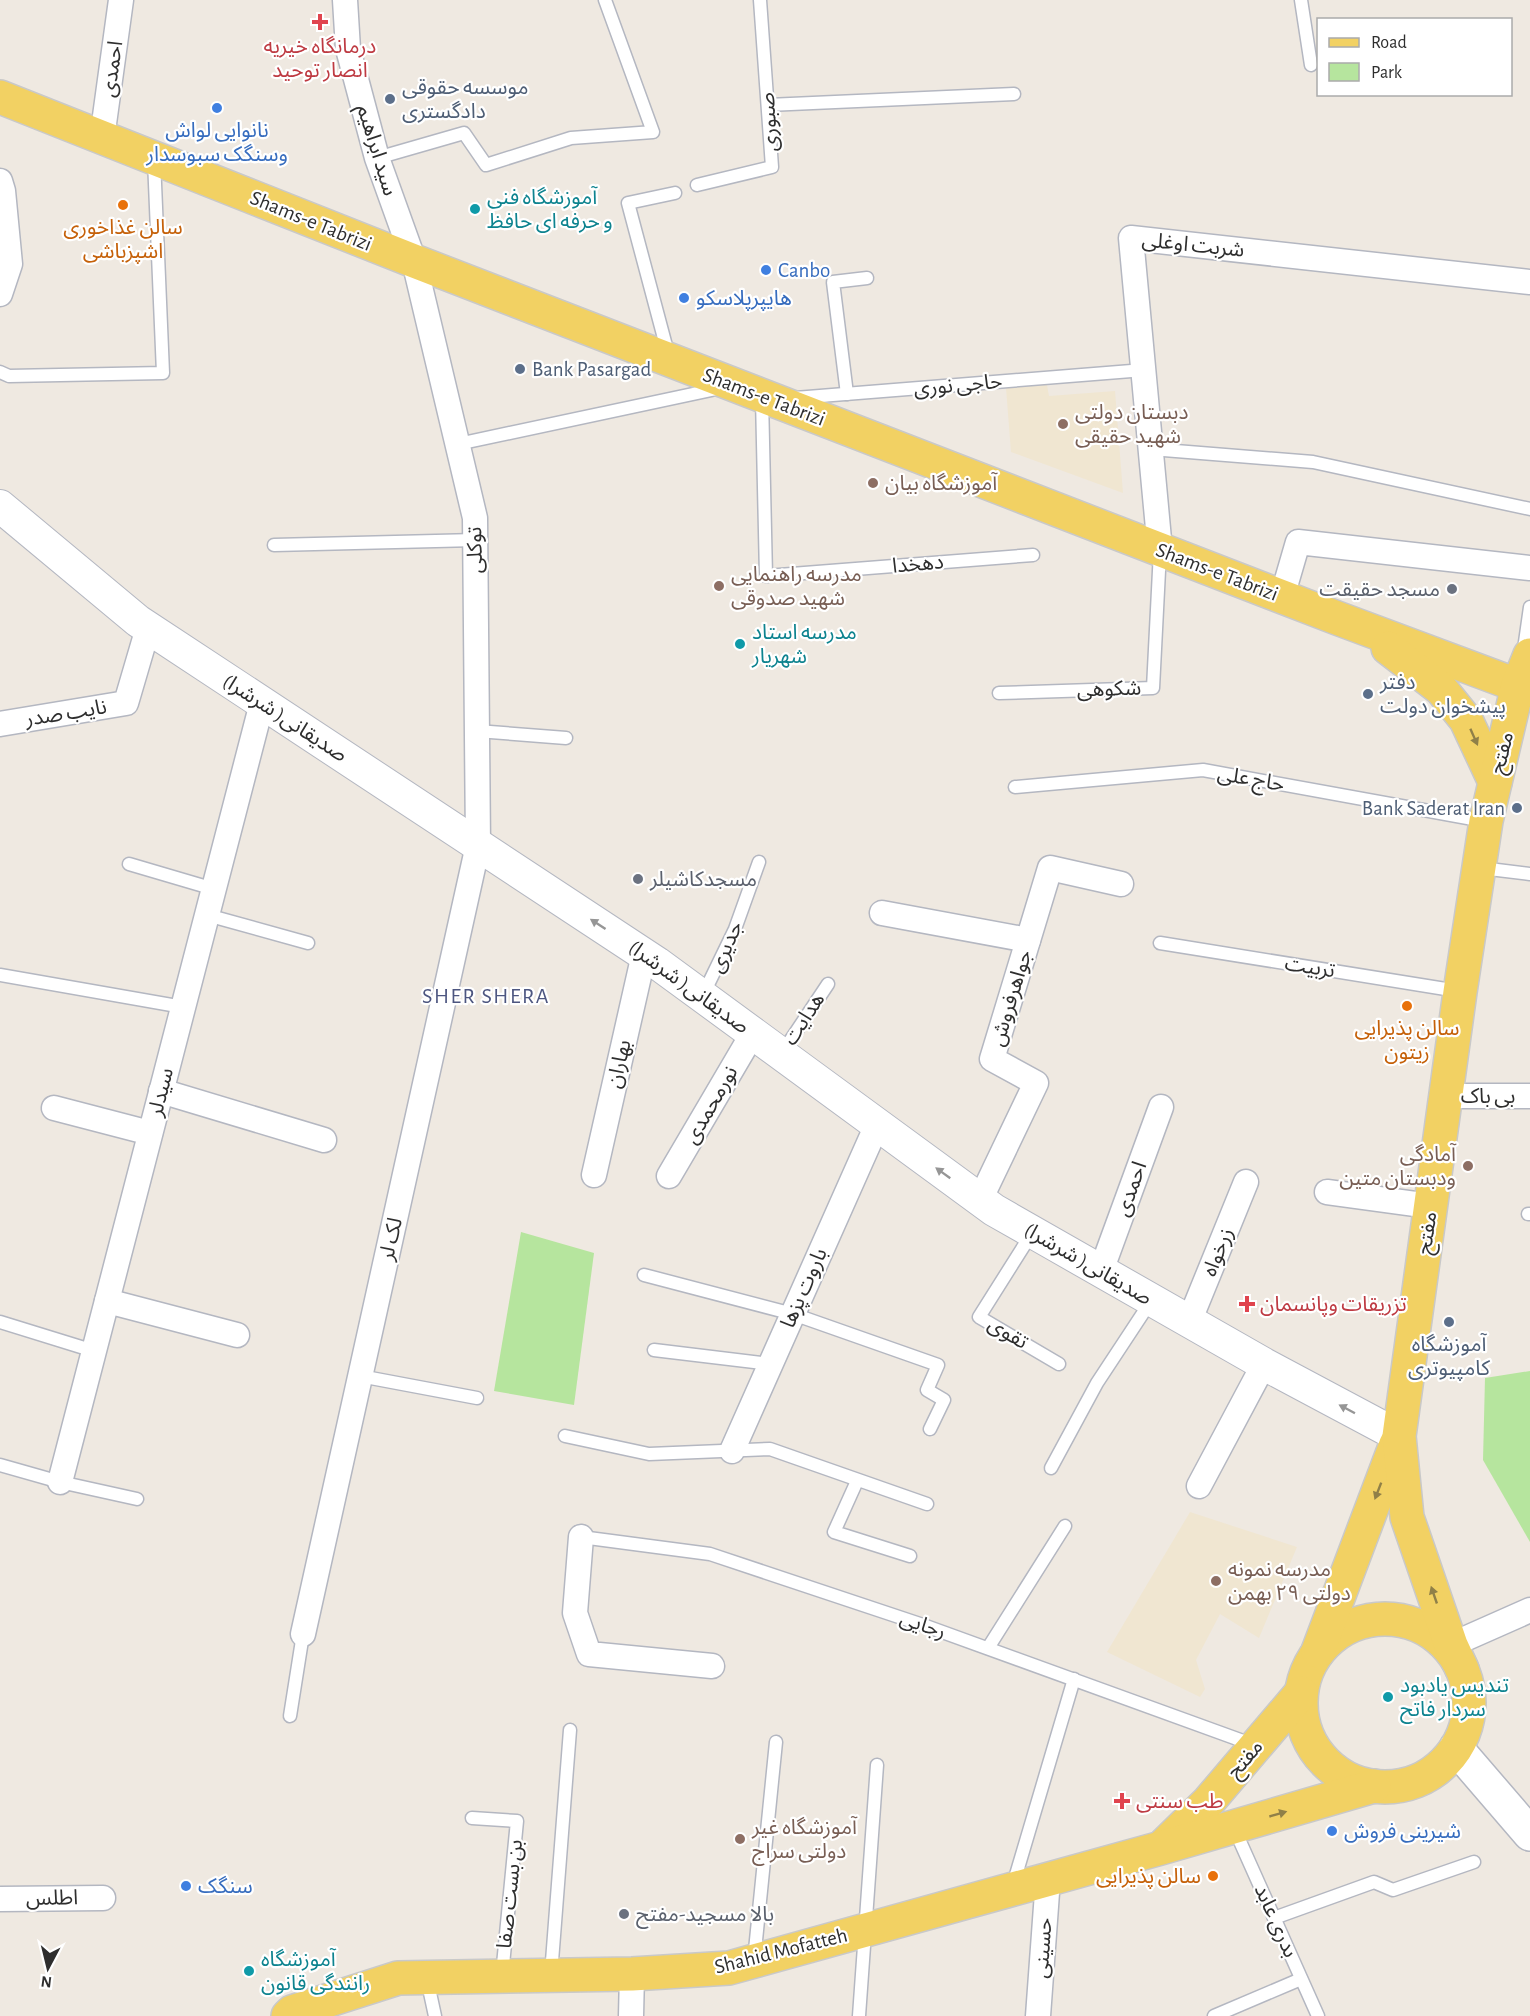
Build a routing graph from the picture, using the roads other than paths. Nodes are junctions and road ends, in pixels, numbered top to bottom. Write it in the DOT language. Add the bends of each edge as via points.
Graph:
graph roads {
  1 [pos="122,0"];
  2 [pos="605,0"];
  3 [pos="760,0"];
  4 [pos="1301,0"];
  5 [pos="348,1"];
  6 [pos="1311,65"];
  7 [pos="1014,94"];
  8 [pos="0,98"];
  9 [pos="768,105"];
  10 [pos="102,138"];
  11 [pos="377,158"];
  12 [pos="154,159"];
  13 [pos="0,181"];
  14 [pos="697,185"];
  15 [pos="675,193"];
  16 [pos="414,261"];
  17 [pos="867,278"];
  18 [pos="1530,282"];
  19 [pos="0,294"];
  20 [pos="671,361"];
  21 [pos="1144,370"];
  22 [pos="0,372"];
  23 [pos="756,394"];
  24 [pos="847,394"];
  25 [pos="458,444"];
  26 [pos="1151,449"];
  27 [pos="0,506"];
  28 [pos="1530,509"];
  29 [pos="476,540"];
  30 [pos="274,545"];
  31 [pos="1160,550"];
  32 [pos="1033,555"];
  33 [pos="1530,568"];
  34 [pos="1282,597"];
  35 [pos="1530,607"];
  36 [pos="1337,618"];
  37 [pos="148,628"];
  38 [pos="1530,655"];
  39 [pos="1524,688"];
  40 [pos="999,693"];
  41 [pos="262,703"];
  42 [pos="0,724"];
  43 [pos="477,731"];
  44 [pos="566,738"];
  45 [pos="1494,782"];
  46 [pos="1015,787"];
  47 [pos="1485,821"];
  48 [pos="478,845"];
  49 [pos="759,862"];
  50 [pos="129,864"];
  51 [pos="1479,868"];
  52 [pos="1530,874"];
  53 [pos="1121,884"];
  54 [pos="214,889"];
  55 [pos="882,913"];
  56 [pos="207,915"];
  57 [pos="1028,940"];
  58 [pos="308,943"];
  59 [pos="1160,943"];
  60 [pos="644,954"];
  61 [pos="0,975"];
  62 [pos="828,984"];
  63 [pos="1460,992"];
  64 [pos="703,997"];
  65 [pos="183,1007"];
  66 [pos="753,1033"];
  67 [pos="781,1054"];
  68 [pos="161,1091"];
  69 [pos="1445,1096"];
  70 [pos="1530,1096"];
  71 [pos="1161,1107"];
  72 [pos="54,1108"];
  73 [pos="877,1125"];
  74 [pos="150,1133"];
  75 [pos="324,1140"];
  76 [pos="594,1174"];
  77 [pos="669,1176"];
  78 [pos="1246,1182"];
  79 [pos="1327,1192"];
  80 [pos="980,1200"];
  81 [pos="1430,1206"];
  82 [pos="1032,1232"];
  83 [pos="1101,1271"];
  84 [pos="644,1275"];
  85 [pos="1152,1300"];
  86 [pos="107,1302"];
  87 [pos="793,1314"];
  88 [pos="0,1322"];
  89 [pos="1189,1322"];
  90 [pos="237,1335"];
  91 [pos="654,1350"];
  92 [pos="94,1351"];
  93 [pos="771,1364"];
  94 [pos="1059,1364"];
  95 [pos="1264,1364"];
  96 [pos="360,1376"];
  97 [pos="477,1398"];
  98 [pos="930,1429"];
  99 [pos="565,1436"];
  100 [pos="1399,1436"];
  101 [pos="732,1451"];
  102 [pos="0,1465"];
  103 [pos="1051,1468"];
  104 [pos="856,1481"];
  105 [pos="60,1482"];
  106 [pos="1199,1486"];
  107 [pos="137,1499"];
  108 [pos="927,1504"];
  109 [pos="1065,1527"];
  110 [pos="581,1537"];
  111 [pos="910,1557"];
  112 [pos="1530,1610"];
  113 [pos="303,1634"];
  114 [pos="988,1648"];
  115 [pos="1317,1653"];
  116 [pos="1456,1657"];
  117 [pos="712,1666"];
  118 [pos="1074,1680"];
  119 [pos="1301,1693"];
  120 [pos="290,1716"];
  121 [pos="570,1730"];
  122 [pos="776,1742"];
  123 [pos="1256,1745"];
  124 [pos="1456,1748"];
  125 [pos="877,1765"];
  126 [pos="1374,1786"];
  127 [pos="472,1818"];
  128 [pos="1234,1826"];
  129 [pos="1530,1834"];
  130 [pos="1161,1848"];
  131 [pos="1474,1862"];
  132 [pos="1048,1880"];
  133 [pos="1012,1890"];
  134 [pos="103,1898"];
  135 [pos="0,1899"];
  136 [pos="1274,1918"];
  137 [pos="867,1930"];
  138 [pos="753,1961"];
  139 [pos="632,1974"];
  140 [pos="551,1975"];
  141 [pos="502,1976"];
  142 [pos="426,1978"];
  143 [pos="1301,1979"];
  144 [pos="288,2016"];
  145 [pos="435,2016"];
  146 [pos="631,2016"];
  147 [pos="859,2016"];
  148 [pos="1038,2016"];
  149 [pos="1214,2016"];
  150 [pos="1318,2016"];
  1 -- 10 [label="street, احمدی"];
  2 -- 11 [label="lane" via="653,132 571,138 486,165 464,133"];
  3 -- 9 [label="lane, صبوری"];
  4 -- 6 [label="lane"];
  5 -- 11 [label="street, سید ابراهیم" via="348,49"];
  7 -- 9 [label="lane"];
  8 -- 10 [label="main road, Shams-e Tabrizi"];
  9 -- 14 [label="lane, صبوری" via="772,166"];
  10 -- 12 [label="main road, Shams-e Tabrizi"];
  11 -- 16 [label="street, سید ابراهیم"];
  12 -- 16 [label="main road, Shams-e Tabrizi"];
  12 -- 22 [label="lane" via="163,373 9,376"];
  13 -- 19 [label="street" via="10,264"];
  15 -- 20 [label="lane" via="628,203"];
  16 -- 20 [label="main road, Shams-e Tabrizi"];
  16 -- 25 [label="street, توکلی"];
  17 -- 24 [label="lane" via="833,282"];
  18 -- 21 [label="street, شربت اوغلی" via="1131,238"];
  20 -- 23 [label="main road, Shams-e Tabrizi"];
  21 -- 24 [label="lane, حاجی نوری"];
  21 -- 26 [label="street, شربت اوغلی"];
  23 -- 24 [label="lane, حاجی نوری"];
  23 -- 25 [label="lane, حاجی نوری"];
  23 -- 31 [label="main road, Shams-e Tabrizi"];
  23 -- 32 [label="lane, دهخدا" via="766,576"];
  25 -- 29 [label="street, توکلی" via="475,518"];
  26 -- 28 [label="lane" via="1313,462"];
  26 -- 31 [label="street, شربت اوغلی"];
  27 -- 37 [label="street, (شرشرا )صدیقانی"];
  29 -- 30 [label="lane"];
  29 -- 43 [label="street, توکلی"];
  31 -- 34 [label="main road, Shams-e Tabrizi"];
  31 -- 40 [label="lane, شکوهی" via="1153,688"];
  33 -- 34 [label="street" via="1298,542"];
  34 -- 36 [label="main road, Shams-e Tabrizi"];
  35 -- 39 [label="lane"];
  36 -- 39 [label="main road, Shams-e Tabrizi"];
  36 -- 45 [label="main road, one-way" via="1395,652 1441,689 1466,720"];
  37 -- 41 [label="street, (شرشرا )صدیقانی"];
  37 -- 42 [label="street, نایب صدر" via="126,703"];
  38 -- 39 [label="main road, مفتح"];
  39 -- 45 [label="main road, مفتح"];
  41 -- 48 [label="street, (شرشرا )صدیقانی"];
  41 -- 54 [label="street, سیدلر"];
  43 -- 44 [label="lane"];
  43 -- 48 [label="street, توکلی"];
  45 -- 47 [label="main road, مفتح"];
  46 -- 47 [label="lane, حاج علی" via="1203,770"];
  47 -- 51 [label="main road, مفتح"];
  60 -- 48 [label="street, (شرشرا )صدیقانی, one-way"];
  48 -- 96 [label="street, لک لر"];
  49 -- 64 [label="lane, جدیری" via="735,929"];
  50 -- 54 [label="lane"];
  51 -- 52 [label="lane"];
  51 -- 63 [label="main road, مفتح"];
  53 -- 57 [label="street, جواهرفروش" via="1050,868"];
  54 -- 56 [label="street, سیدلر"];
  55 -- 57 [label="street"];
  56 -- 58 [label="lane"];
  56 -- 65 [label="street, سیدلر"];
  57 -- 80 [label="street, جواهرفروش" via="992,1059 1036,1083"];
  59 -- 63 [label="lane, تربیت"];
  60 -- 64 [label="street, (شرشرا )صدیقانی"];
  60 -- 76 [label="street, بهاران"];
  61 -- 65 [label="lane"];
  62 -- 67 [label="lane, هدایت"];
  63 -- 69 [label="main road, مفتح"];
  64 -- 66 [label="street, (شرشرا )صدیقانی"];
  65 -- 68 [label="street, سیدلر"];
  66 -- 67 [label="street, (شرشرا )صدیقانی"];
  66 -- 77 [label="street, نورمحمدی"];
  67 -- 73 [label="street, (شرشرا )صدیقانی"];
  68 -- 74 [label="street, سیدلر"];
  68 -- 75 [label="street"];
  69 -- 70 [label="street, بی باک"];
  69 -- 81 [label="main road, مفتح"];
  71 -- 83 [label="street, احمدی"];
  72 -- 74 [label="street"];
  80 -- 73 [label="street, (شرشرا )صدیقانی, one-way"];
  73 -- 87 [label="street, باروت پزها"];
  74 -- 86 [label="street, سیدلر"];
  78 -- 89 [label="street, زرخواه"];
  79 -- 81 [label="street"];
  80 -- 82 [label="street, (شرشرا )صدیقانی"];
  81 -- 100 [label="main road, مفتح"];
  82 -- 83 [label="street, (شرشرا )صدیقانی"];
  82 -- 94 [label="lane, تقوی" via="980,1317"];
  83 -- 85 [label="street, (شرشرا )صدیقانی"];
  84 -- 87 [label="lane"];
  85 -- 89 [label="street, (شرشرا )صدیقانی"];
  85 -- 103 [label="lane" via="1097,1383"];
  86 -- 90 [label="street"];
  86 -- 92 [label="street, سیدلر"];
  87 -- 93 [label="street, باروت پزها"];
  87 -- 98 [label="lane" via="938,1365 927,1390 944,1400"];
  88 -- 92 [label="lane"];
  89 -- 95 [label="street, (شرشرا )صدیقانی"];
  91 -- 93 [label="lane"];
  92 -- 105 [label="street, سیدلر"];
  93 -- 101 [label="street, باروت پزها"];
  100 -- 95 [label="street, (شرشرا )صدیقانی, one-way"];
  95 -- 106 [label="street"];
  96 -- 97 [label="lane"];
  96 -- 113 [label="street, لک لر"];
  99 -- 101 [label="lane" via="649,1454"];
  100 -- 115 [label="main road, one-way"];
  116 -- 100 [label="main road, مفتح, one-way" via="1407,1517"];
  101 -- 104 [label="lane" via="770,1449"];
  102 -- 105 [label="lane"];
  104 -- 108 [label="lane"];
  104 -- 111 [label="lane" via="834,1532"];
  105 -- 107 [label="lane"];
  109 -- 114 [label="lane"];
  110 -- 114 [label="lane, رجایی" via="710,1554"];
  110 -- 117 [label="street" via="575,1613 589,1654"];
  112 -- 116 [label="street"];
  113 -- 120 [label="lane"];
  114 -- 118 [label="lane, رجایی"];
  115 -- 116 [label="main road" via="1338,1633 1365,1621 1394,1619 1423,1628"];
  115 -- 119 [label="main road" via="1306,1672"];
  116 -- 124 [label="main road" via="1469,1695 1467,1723"];
  118 -- 123 [label="lane, رجایی"];
  118 -- 133 [label="lane"];
  119 -- 123 [label="main road, مفتح"];
  119 -- 126 [label="main road" via="1302,1719 1311,1744 1327,1764 1349,1779"];
  121 -- 140 [label="lane"];
  122 -- 138 [label="lane"];
  123 -- 130 [label="main road, مفتح" via="1209,1801"];
  124 -- 126 [label="main road" via="1441,1766 1421,1779 1398,1786"];
  124 -- 129 [label="main road"];
  125 -- 137 [label="lane"];
  128 -- 126 [label="main road, Shahid Mofatteh, one-way"];
  127 -- 141 [label="lane, بن بست صفا" via="517,1821"];
  128 -- 130 [label="main road, Shahid Mofatteh"];
  128 -- 136 [label="lane, بدری عابد"];
  130 -- 132 [label="main road, Shahid Mofatteh"];
  131 -- 136 [label="lane" via="1393,1890 1374,1882"];
  132 -- 133 [label="main road, Shahid Mofatteh"];
  132 -- 148 [label="street, حسینی"];
  133 -- 137 [label="main road, Shahid Mofatteh"];
  134 -- 135 [label="street, اطلس"];
  136 -- 143 [label="lane, بدری عابد"];
  137 -- 138 [label="main road, Shahid Mofatteh"];
  137 -- 147 [label="lane"];
  138 -- 139 [label="main road, Shahid Mofatteh" via="729,1968"];
  139 -- 140 [label="main road, Shahid Mofatteh"];
  139 -- 146 [label="street"];
  140 -- 141 [label="main road, Shahid Mofatteh"];
  141 -- 142 [label="main road, Shahid Mofatteh"];
  142 -- 144 [label="main road, Shahid Mofatteh" via="398,1978 333,2006 292,2012"];
  142 -- 145 [label="lane"];
  143 -- 149 [label="lane"];
  143 -- 150 [label="lane, بدری عابد"];
}
